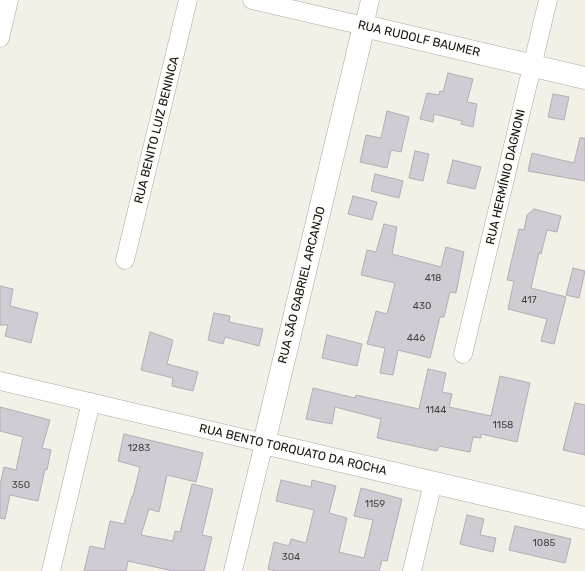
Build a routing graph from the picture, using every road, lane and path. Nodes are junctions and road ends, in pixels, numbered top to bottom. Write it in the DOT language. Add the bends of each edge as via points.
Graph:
graph roads {
  1 [pos="9,0"];
  2 [pos="188,0"];
  3 [pos="252,0"];
  4 [pos="370,0"];
  5 [pos="548,0"];
  6 [pos="364,26"];
  7 [pos="0,38"];
  8 [pos="532,65"];
  9 [pos="585,78"];
  10 [pos="126,260"];
  11 [pos="463,354"];
  12 [pos="0,381"];
  13 [pos="91,402"];
  14 [pos="264,443"];
  15 [pos="433,483"];
  16 [pos="585,518"];
  17 [pos="51,571"];
  18 [pos="233,571"];
  19 [pos="412,571"];
  1 -- 7 [label="street"];
  2 -- 10 [label="street, RUA BENITO LUIZ BENINCA"];
  3 -- 6 [label="street, RUA RUDOLF BAUMER"];
  4 -- 6 [label="street, RUA SÃO GABRIEL ARCANJO"];
  5 -- 8 [label="street, RUA HERMÍNIO DAGNONI"];
  6 -- 8 [label="street, RUA RUDOLF BAUMER"];
  6 -- 14 [label="street, RUA SÃO GABRIEL ARCANJO"];
  8 -- 9 [label="street, RUA RUDOLF BAUMER"];
  8 -- 11 [label="street, RUA HERMÍNIO DAGNONI"];
  12 -- 13 [label="street, RUA BENTO TORQUATO DA ROCHA"];
  13 -- 14 [label="street, RUA BENTO TORQUATO DA ROCHA"];
  13 -- 17 [label="street"];
  14 -- 15 [label="street, RUA BENTO TORQUATO DA ROCHA"];
  14 -- 18 [label="street, RUA SÃO GABRIEL ARCANJO"];
  15 -- 16 [label="street, RUA BENTO TORQUATO DA ROCHA"];
  15 -- 19 [label="street"];
}
